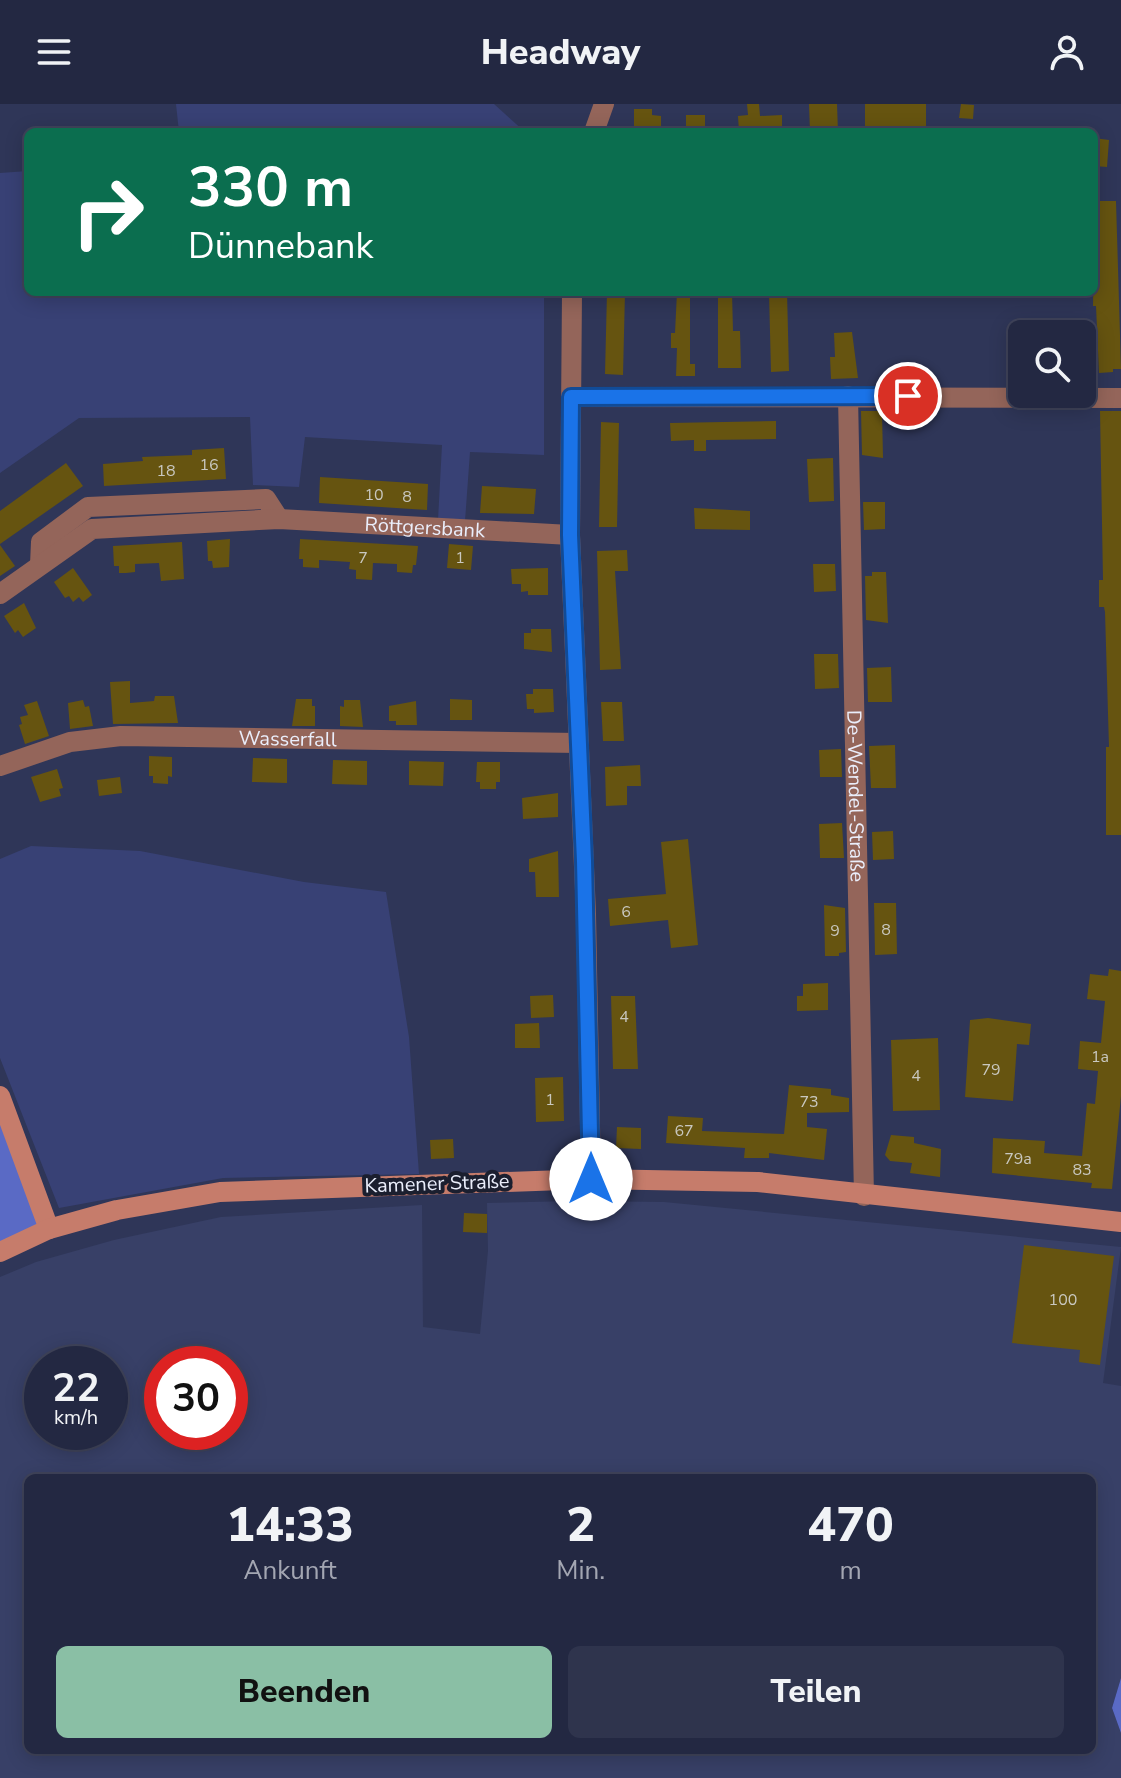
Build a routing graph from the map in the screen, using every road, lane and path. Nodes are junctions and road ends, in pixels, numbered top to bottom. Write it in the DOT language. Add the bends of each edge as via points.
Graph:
graph roads {
  1 [pos="604,104"];
  2 [pos="595,128"];
  3 [pos="572,296"];
  4 [pos="848,396"];
  5 [pos="571,397"];
  6 [pos="1121,398"];
  7 [pos="182,502"];
  8 [pos="146,504"];
  9 [pos="279,519"];
  10 [pos="182,524"];
  11 [pos="146,525"];
  12 [pos="570,535"];
  13 [pos="40,565"];
  14 [pos="0,594"];
  15 [pos="579,743"];
  16 [pos="0,766"];
  17 [pos="0,1096"];
  18 [pos="591,1179"];
  19 [pos="864,1196"];
  20 [pos="1121,1222"];
  21 [pos="49,1229"];
  22 [pos="0,1252"];
  1 -- 2 [label="street"];
  3 -- 5 [label="street"];
  4 -- 5 [label="street"];
  4 -- 6 [label="street"];
  4 -- 19 [label="street, De-Wendel-Straße"];
  5 -- 12 [label="street"];
  7 -- 8 [label="street"];
  7 -- 9 [label="street" via="266,499"];
  7 -- 10 [label="street"];
  8 -- 11 [label="street"];
  8 -- 13 [label="street" via="88,507 41,542"];
  9 -- 10 [label="street, Röttgersbank"];
  9 -- 12 [label="street, Röttgersbank"];
  10 -- 11 [label="street, Röttgersbank"];
  11 -- 13 [label="street, Röttgersbank" via="92,529"];
  12 -- 15 [label="street"];
  13 -- 14 [label="street, Röttgersbank"];
  15 -- 16 [label="street, Wasserfall" via="121,736 70,742"];
  15 -- 18 [label="street"];
  17 -- 21 [label="main road"];
  18 -- 19 [label="main road, Kamener Straße" via="745,1181"];
  18 -- 21 [label="main road, Kamener Straße" via="220,1192 117,1210"];
  19 -- 20 [label="main road, Kamener Straße"];
  21 -- 22 [label="main road, Kamener Straße"];
}
